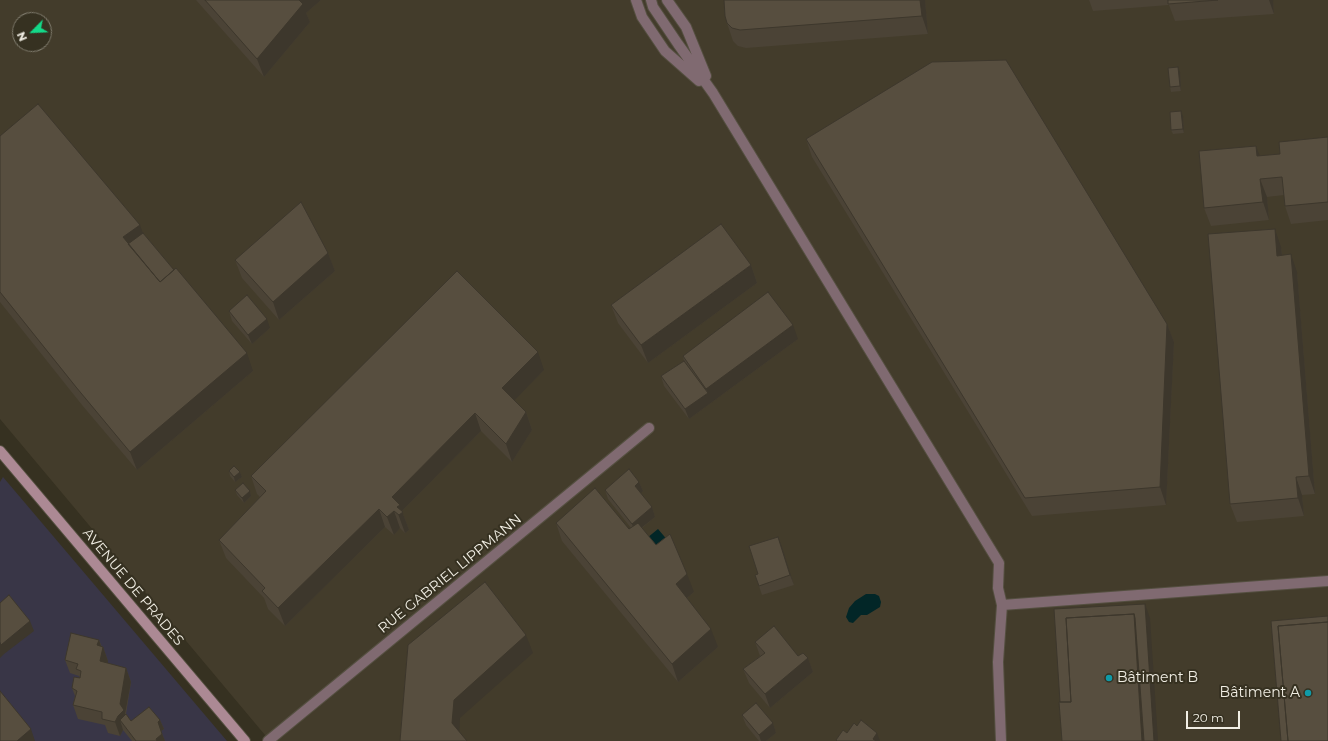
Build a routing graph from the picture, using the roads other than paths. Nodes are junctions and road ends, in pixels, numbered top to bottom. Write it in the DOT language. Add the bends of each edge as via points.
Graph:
graph roads {
  1 [pos="636,0"];
  2 [pos="651,0"];
  3 [pos="667,0"];
  4 [pos="713,93"];
  5 [pos="649,428"];
  6 [pos="0,451"];
  7 [pos="1328,581"];
  8 [pos="1002,605"];
  9 [pos="245,741"];
  10 [pos="268,741"];
  11 [pos="1001,741"];
  1 -- 4 [label="street" via="642,17 665,51"];
  2 -- 4 [label="street"];
  3 -- 4 [label="street" via="686,27"];
  4 -- 8 [label="street" via="1000,563 998,588"];
  5 -- 10 [label="street, RUE GABRIEL LIPPMANN"];
  6 -- 9 [label="main road, AVENUE DE PRADES"];
  7 -- 8 [label="street"];
  8 -- 11 [label="street" via="998,662"];
}
